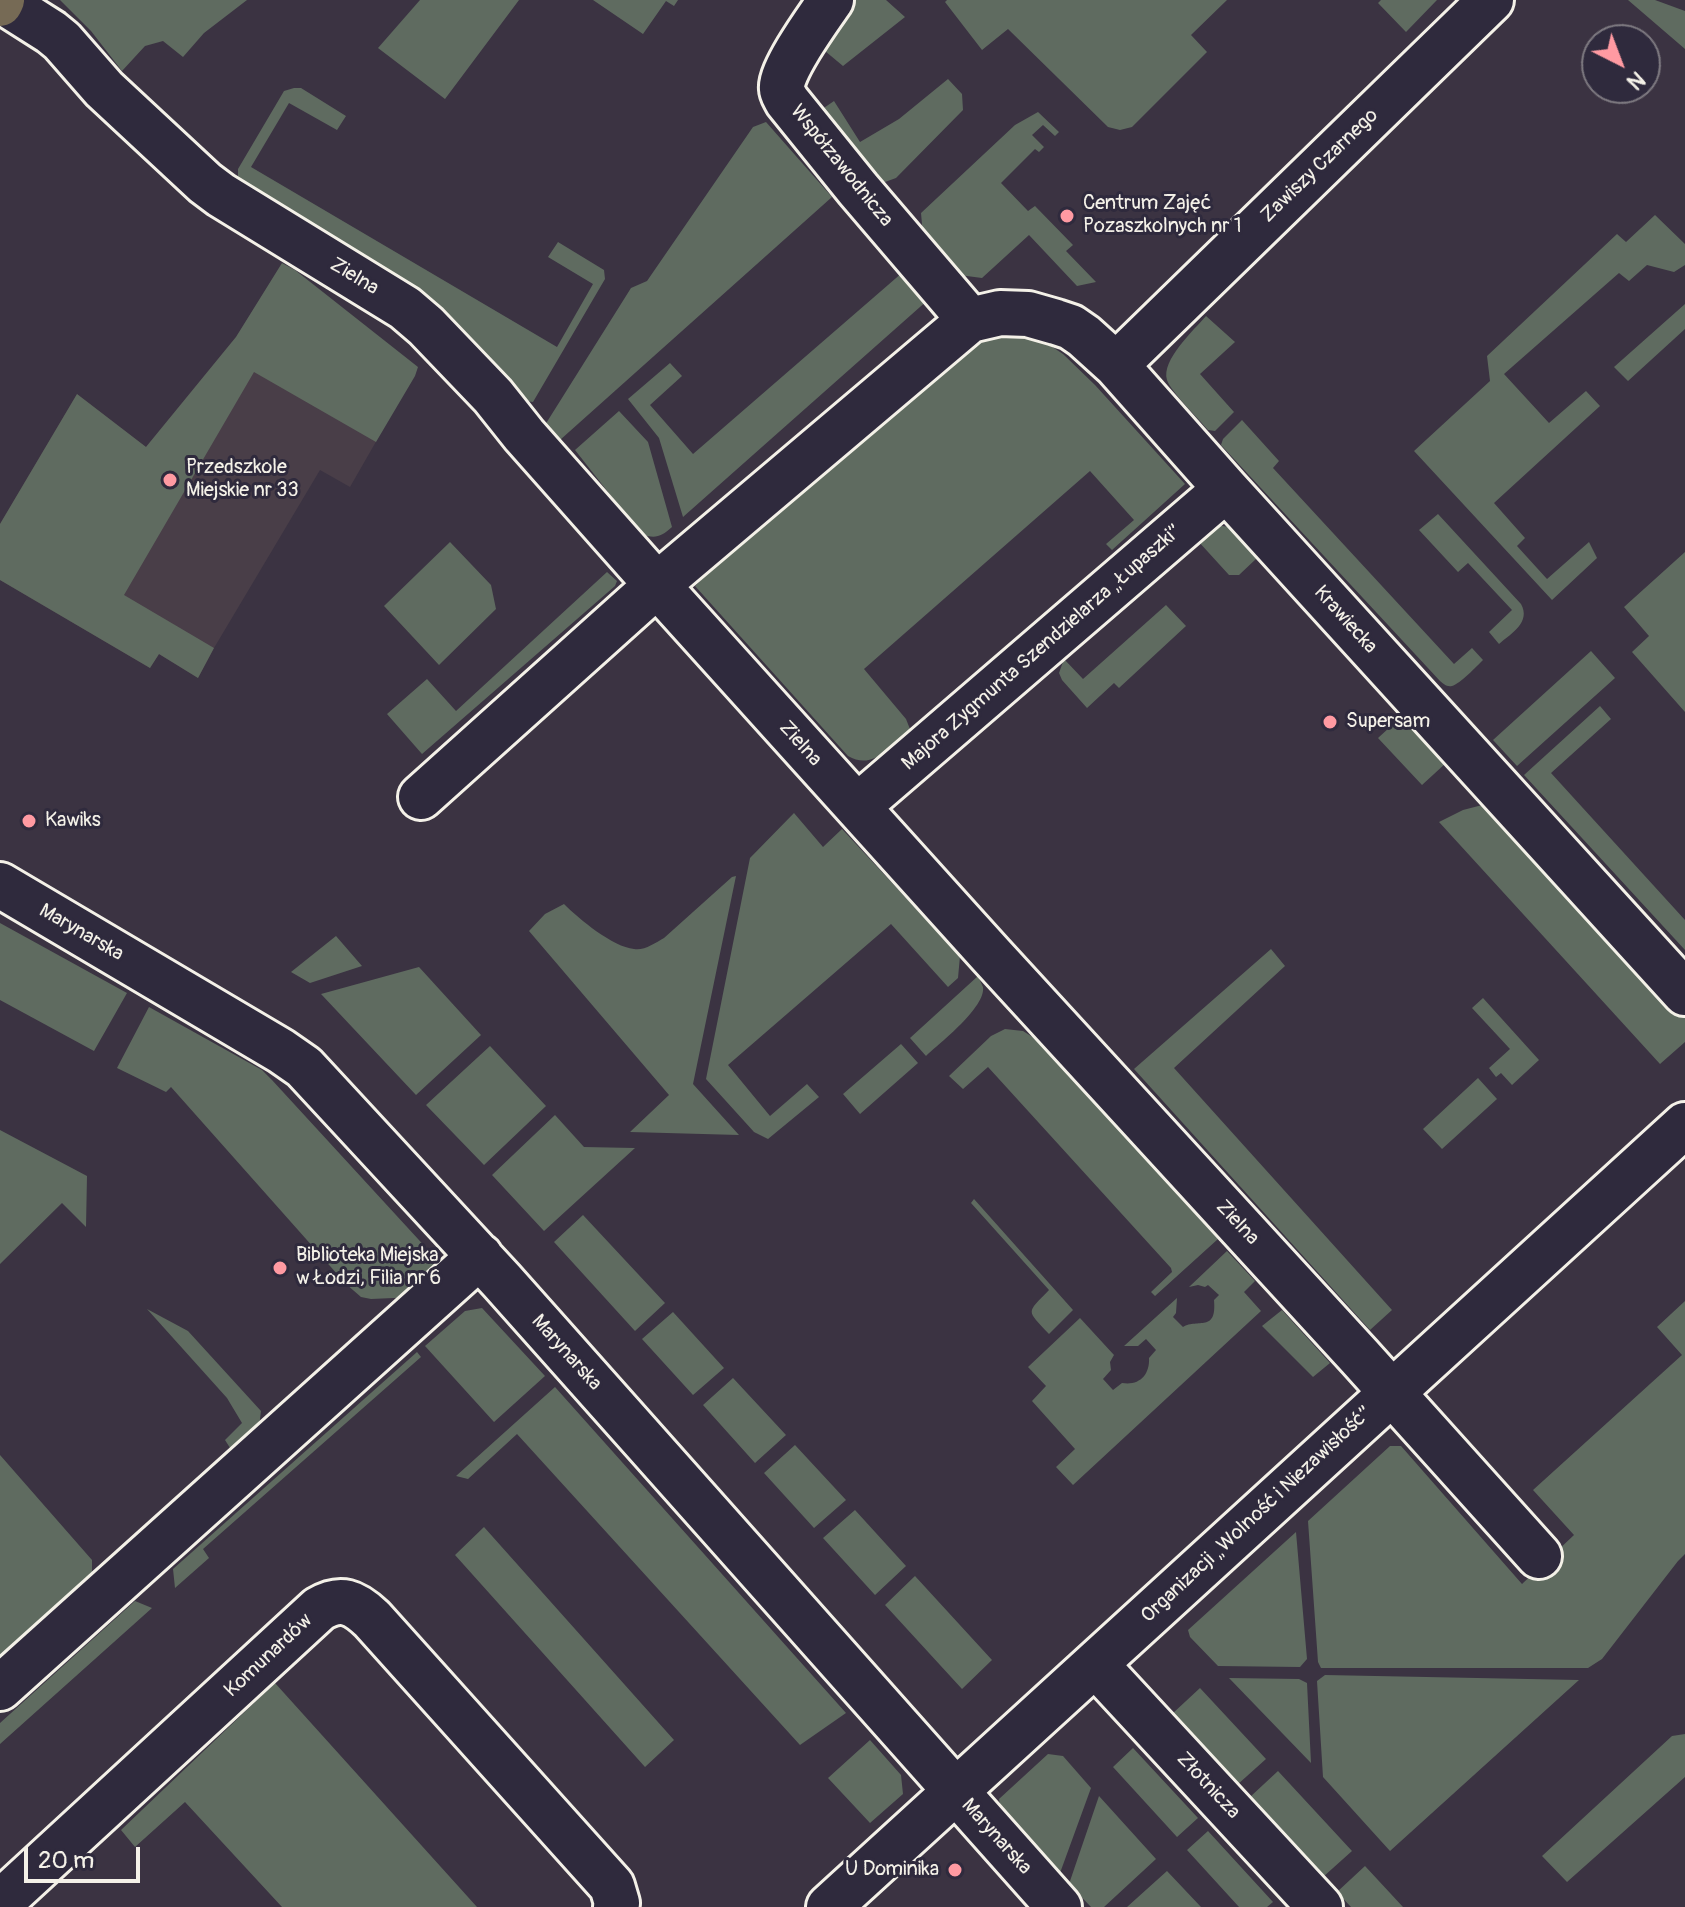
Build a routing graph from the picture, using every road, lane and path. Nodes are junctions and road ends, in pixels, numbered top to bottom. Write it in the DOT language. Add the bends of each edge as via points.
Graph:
graph roads {
  1 [pos="831,0"];
  2 [pos="1491,0"];
  3 [pos="1,2"];
  4 [pos="970,320"];
  5 [pos="1116,365"];
  6 [pos="1226,489"];
  7 [pos="657,585"];
  8 [pos="421,797"];
  9 [pos="858,806"];
  10 [pos="0,885"];
  11 [pos="1685,993"];
  12 [pos="1685,1125"];
  13 [pos="480,1256"];
  14 [pos="1391,1391"];
  15 [pos="1539,1556"];
  16 [pos="1096,1665"];
  17 [pos="0,1688"];
  18 [pos="955,1792"];
  19 [pos="0,1903"];
  20 [pos="616,1907"];
  21 [pos="829,1907"];
  22 [pos="1059,1907"];
  23 [pos="1320,1907"];
  1 -- 4 [label="street, Współzawodnicza" via="798,49 781,88 858,189"];
  2 -- 5 [label="street, Zawiszy Czarnego"];
  3 -- 7 [label="street, Zielna" via="62,41 104,89 205,183 426,326"];
  4 -- 5 [label="street, Krawiecka" via="1000,313 1056,322 1084,336"];
  4 -- 7 [label="street"];
  5 -- 6 [label="street, Krawiecka"];
  6 -- 9 [label="street, Majora Zygmunta Szendzielarza „Łupaszki”"];
  6 -- 11 [label="street, Krawiecka"];
  7 -- 8 [label="street"];
  7 -- 9 [label="street, Zielna"];
  9 -- 14 [label="street, Zielna"];
  10 -- 13 [label="street, Marynarska" via="304,1067"];
  12 -- 14 [label="street, Organizacji „Wolność i Niezawisłość”"];
  13 -- 17 [label="street"];
  13 -- 18 [label="street, Marynarska"];
  14 -- 15 [label="street, Zielna"];
  14 -- 16 [label="street, Organizacji „Wolność i Niezawisłość”"];
  16 -- 18 [label="street, Organizacji „Wolność i Niezawisłość”"];
  16 -- 23 [label="street, Złotnicza"];
  18 -- 21 [label="street, Organizacji „Wolność i Niezawisłość”"];
  18 -- 22 [label="street, Marynarska"];
  19 -- 20 [label="street, Komunardów" via="319,1609 340,1601 361,1608 372,1619 612,1886"];
}
